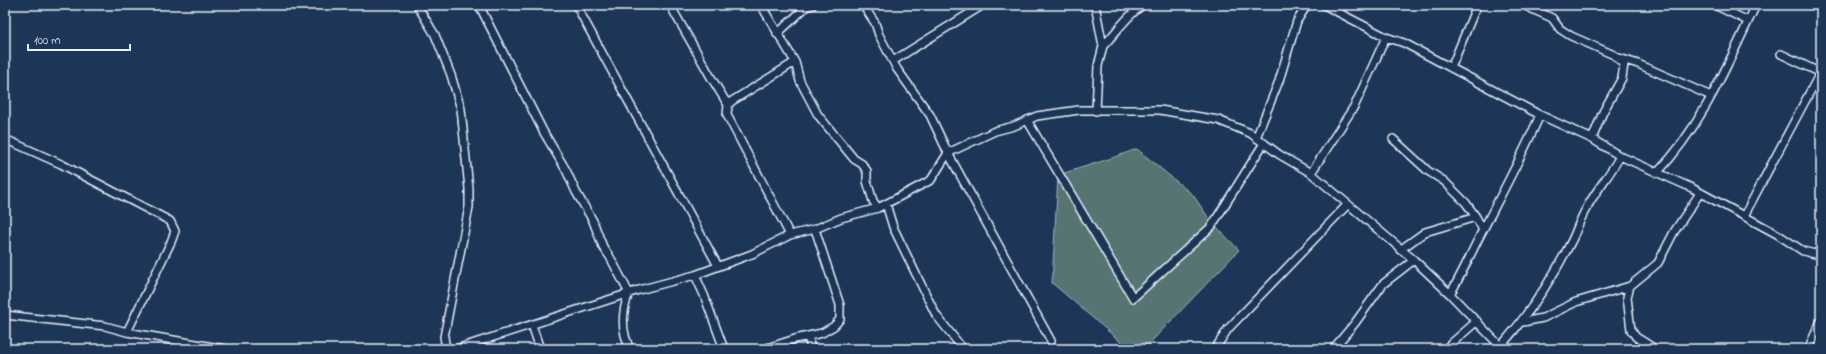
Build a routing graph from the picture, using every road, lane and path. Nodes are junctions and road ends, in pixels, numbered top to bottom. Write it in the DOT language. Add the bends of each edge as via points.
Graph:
graph roads {
  1 [pos="417,5"];
  2 [pos="479,5"];
  3 [pos="576,5"];
  4 [pos="670,5"];
  5 [pos="761,5"];
  6 [pos="813,5"];
  7 [pos="863,5"];
  8 [pos="982,5"];
  9 [pos="1095,5"];
  10 [pos="1142,5"];
  11 [pos="1306,5"];
  12 [pos="1324,5"];
  13 [pos="1478,5"];
  14 [pos="1523,5"];
  15 [pos="1715,5"];
  16 [pos="1756,5"];
  17 [pos="1748,21"];
  18 [pos="777,34"];
  19 [pos="1386,37"];
  20 [pos="1103,46"];
  21 [pos="1782,54"];
  22 [pos="1618,58"];
  23 [pos="893,61"];
  24 [pos="795,62"];
  25 [pos="1451,68"];
  26 [pos="1821,73"];
  27 [pos="1711,96"];
  28 [pos="728,105"];
  29 [pos="1096,111"];
  30 [pos="1540,115"];
  31 [pos="1027,120"];
  32 [pos="1256,138"];
  33 [pos="5,139"];
  34 [pos="1393,139"];
  35 [pos="1592,139"];
  36 [pos="1264,143"];
  37 [pos="948,153"];
  38 [pos="1620,156"];
  39 [pos="1311,173"];
  40 [pos="1658,173"];
  41 [pos="1700,193"];
  42 [pos="886,204"];
  43 [pos="1348,204"];
  44 [pos="878,208"];
  45 [pos="1744,216"];
  46 [pos="1476,217"];
  47 [pos="815,229"];
  48 [pos="1483,230"];
  49 [pos="790,235"];
  50 [pos="1400,250"];
  51 [pos="1820,253"];
  52 [pos="1414,260"];
  53 [pos="718,266"];
  54 [pos="695,275"];
  55 [pos="1630,286"];
  56 [pos="630,293"];
  57 [pos="1450,294"];
  58 [pos="5,315"];
  59 [pos="1477,321"];
  60 [pos="1821,321"];
  61 [pos="1522,322"];
  62 [pos="532,325"];
  63 [pos="127,332"];
  64 [pos="808,336"];
  65 [pos="1051,341"];
  66 [pos="1502,347"];
  67 [pos="225,349"];
  68 [pos="446,349"];
  69 [pos="456,349"];
  70 [pos="540,349"];
  71 [pos="630,349"];
  72 [pos="724,349"];
  73 [pos="764,349"];
  74 [pos="811,349"];
  75 [pos="963,349"];
  76 [pos="1215,349"];
  77 [pos="1333,349"];
  78 [pos="1445,349"];
  79 [pos="1655,349"];
  80 [pos="1808,349"];
  1 -- 68 [label="street" via="435,35 457,96 469,189 469,207 444,337"];
  2 -- 56 [label="street" via="543,131 593,221 603,247"];
  3 -- 53 [label="street"];
  4 -- 28 [label="street"];
  5 -- 18 [label="street"];
  6 -- 18 [label="street" via="807,6"];
  7 -- 23 [label="street" via="875,23"];
  8 -- 23 [label="street"];
  9 -- 20 [label="street"];
  10 -- 20 [label="street"];
  11 -- 32 [label="street" via="1297,21 1279,81"];
  12 -- 19 [label="street"];
  13 -- 25 [label="street"];
  14 -- 22 [label="street" via="1552,18 1560,29 1571,36"];
  15 -- 17 [label="street"];
  16 -- 17 [label="street"];
  17 -- 27 [label="street"];
  18 -- 24 [label="street"];
  19 -- 25 [label="street" via="1404,43"];
  19 -- 39 [label="street" via="1355,105"];
  20 -- 29 [label="street" via="1098,66"];
  21 -- 26 [label="street"];
  22 -- 27 [label="street" via="1638,64"];
  22 -- 35 [label="street" via="1624,64 1624,69"];
  23 -- 37 [label="street" via="930,115"];
  24 -- 28 [label="street"];
  24 -- 44 [label="street" via="800,81 818,115 867,171 867,181"];
  25 -- 30 [label="street"];
  26 -- 45 [label="street"];
  27 -- 40 [label="street" via="1681,146"];
  28 -- 49 [label="street" via="727,115"];
  29 -- 31 [label="street" via="1072,111 1036,116"];
  29 -- 32 [label="street" via="1160,110 1193,115 1218,120"];
  30 -- 35 [label="street"];
  30 -- 48 [label="street" via="1519,162"];
  31 -- 36 [label="street" via="1133,298 1211,227"];
  31 -- 37 [label="street" via="995,131"];
  32 -- 36 [label="street"];
  33 -- 63 [label="street" via="64,165 170,221 175,231 171,242"];
  34 -- 46 [label="street" via="1428,171 1444,181"];
  35 -- 38 [label="street"];
  36 -- 39 [label="street"];
  37 -- 42 [label="street" via="930,180"];
  37 -- 65 [label="street"];
  38 -- 40 [label="street"];
  38 -- 61 [label="street" via="1609,176 1594,194 1563,255"];
  39 -- 43 [label="street"];
  40 -- 41 [label="street" via="1678,180"];
  41 -- 45 [label="street"];
  41 -- 55 [label="street" via="1674,232 1658,263"];
  42 -- 44 [label="street"];
  42 -- 75 [label="street" via="893,227 936,315"];
  43 -- 50 [label="street"];
  43 -- 76 [label="street" via="1228,329"];
  44 -- 47 [label="street" via="841,218"];
  45 -- 51 [label="street" via="1803,251"];
  46 -- 48 [label="street"];
  46 -- 50 [label="street" via="1425,232"];
  47 -- 49 [label="street"];
  47 -- 64 [label="street" via="841,312 840,319 834,326 822,333"];
  48 -- 57 [label="street"];
  49 -- 53 [label="street" via="752,254"];
  50 -- 52 [label="street"];
  52 -- 57 [label="street"];
  52 -- 77 [label="street" via="1383,284"];
  53 -- 54 [label="street"];
  54 -- 56 [label="street"];
  54 -- 72 [label="street"];
  55 -- 61 [label="street" via="1576,302 1543,318"];
  55 -- 79 [label="street" via="1627,297 1631,330 1636,337"];
  56 -- 62 [label="street"];
  56 -- 71 [label="street" via="623,317 626,341"];
  57 -- 59 [label="street"];
  58 -- 63 [label="street" via="105,326"];
  59 -- 66 [label="street"];
  59 -- 78 [label="street"];
  60 -- 80 [label="street"];
  61 -- 66 [label="street"];
  62 -- 69 [label="street"];
  62 -- 70 [label="street"];
  63 -- 67 [label="street"];
  64 -- 73 [label="street"];
  64 -- 74 [label="street"];
}
